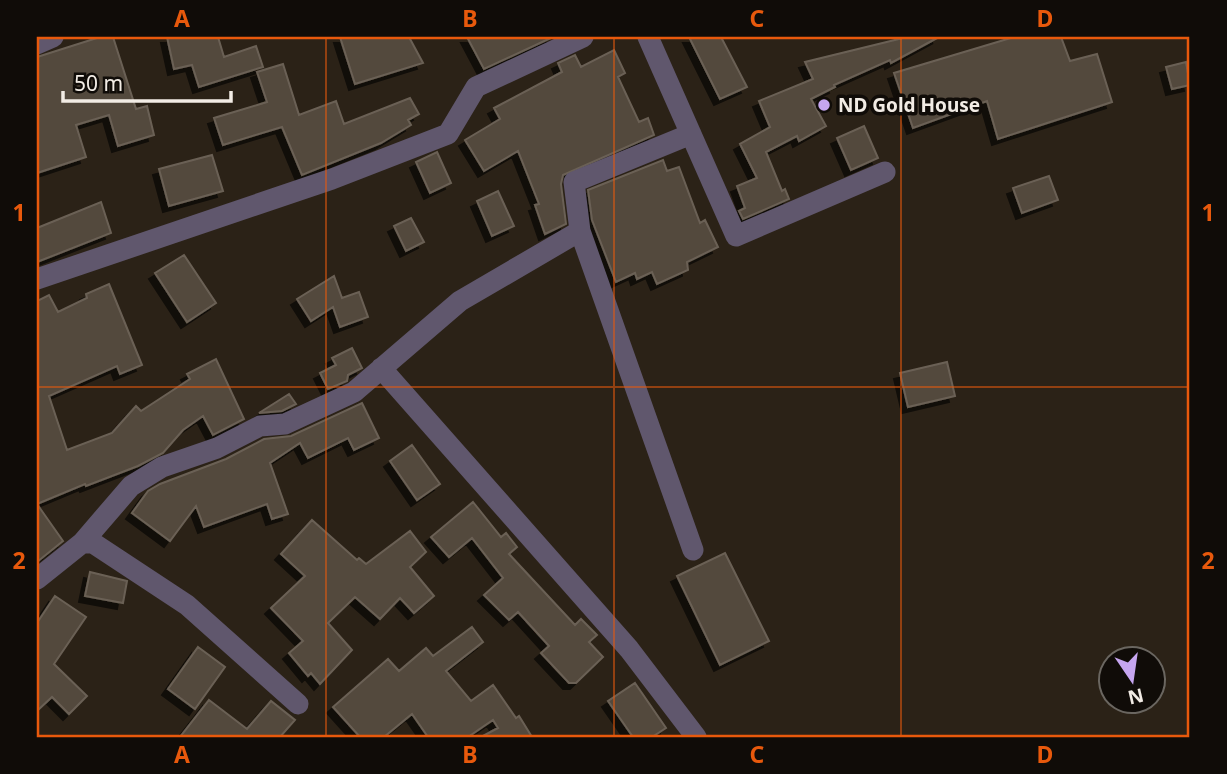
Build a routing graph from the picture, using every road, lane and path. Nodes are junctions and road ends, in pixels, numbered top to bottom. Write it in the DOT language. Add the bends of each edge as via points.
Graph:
graph roads {
  1 [pos="53,37"];
  2 [pos="583,37"];
  3 [pos="648,37"];
  4 [pos="37,44"];
  5 [pos="691,134"];
  6 [pos="885,172"];
  7 [pos="580,231"];
  8 [pos="37,279"];
  9 [pos="381,368"];
  10 [pos="82,543"];
  11 [pos="693,550"];
  12 [pos="37,579"];
  13 [pos="298,704"];
  14 [pos="696,737"];
  1 -- 4 [label="street"];
  2 -- 8 [label="street" via="476,87 448,134 332,179"];
  3 -- 5 [label="street"];
  5 -- 6 [label="street" via="736,236"];
  5 -- 7 [label="street" via="574,182"];
  7 -- 9 [label="street" via="460,301"];
  7 -- 11 [label="street"];
  9 -- 10 [label="street" via="354,392 285,424 260,426 217,448 162,467 131,486"];
  9 -- 14 [label="street" via="629,649"];
  10 -- 12 [label="street"];
  10 -- 13 [label="street" via="93,544 187,605"];
}
